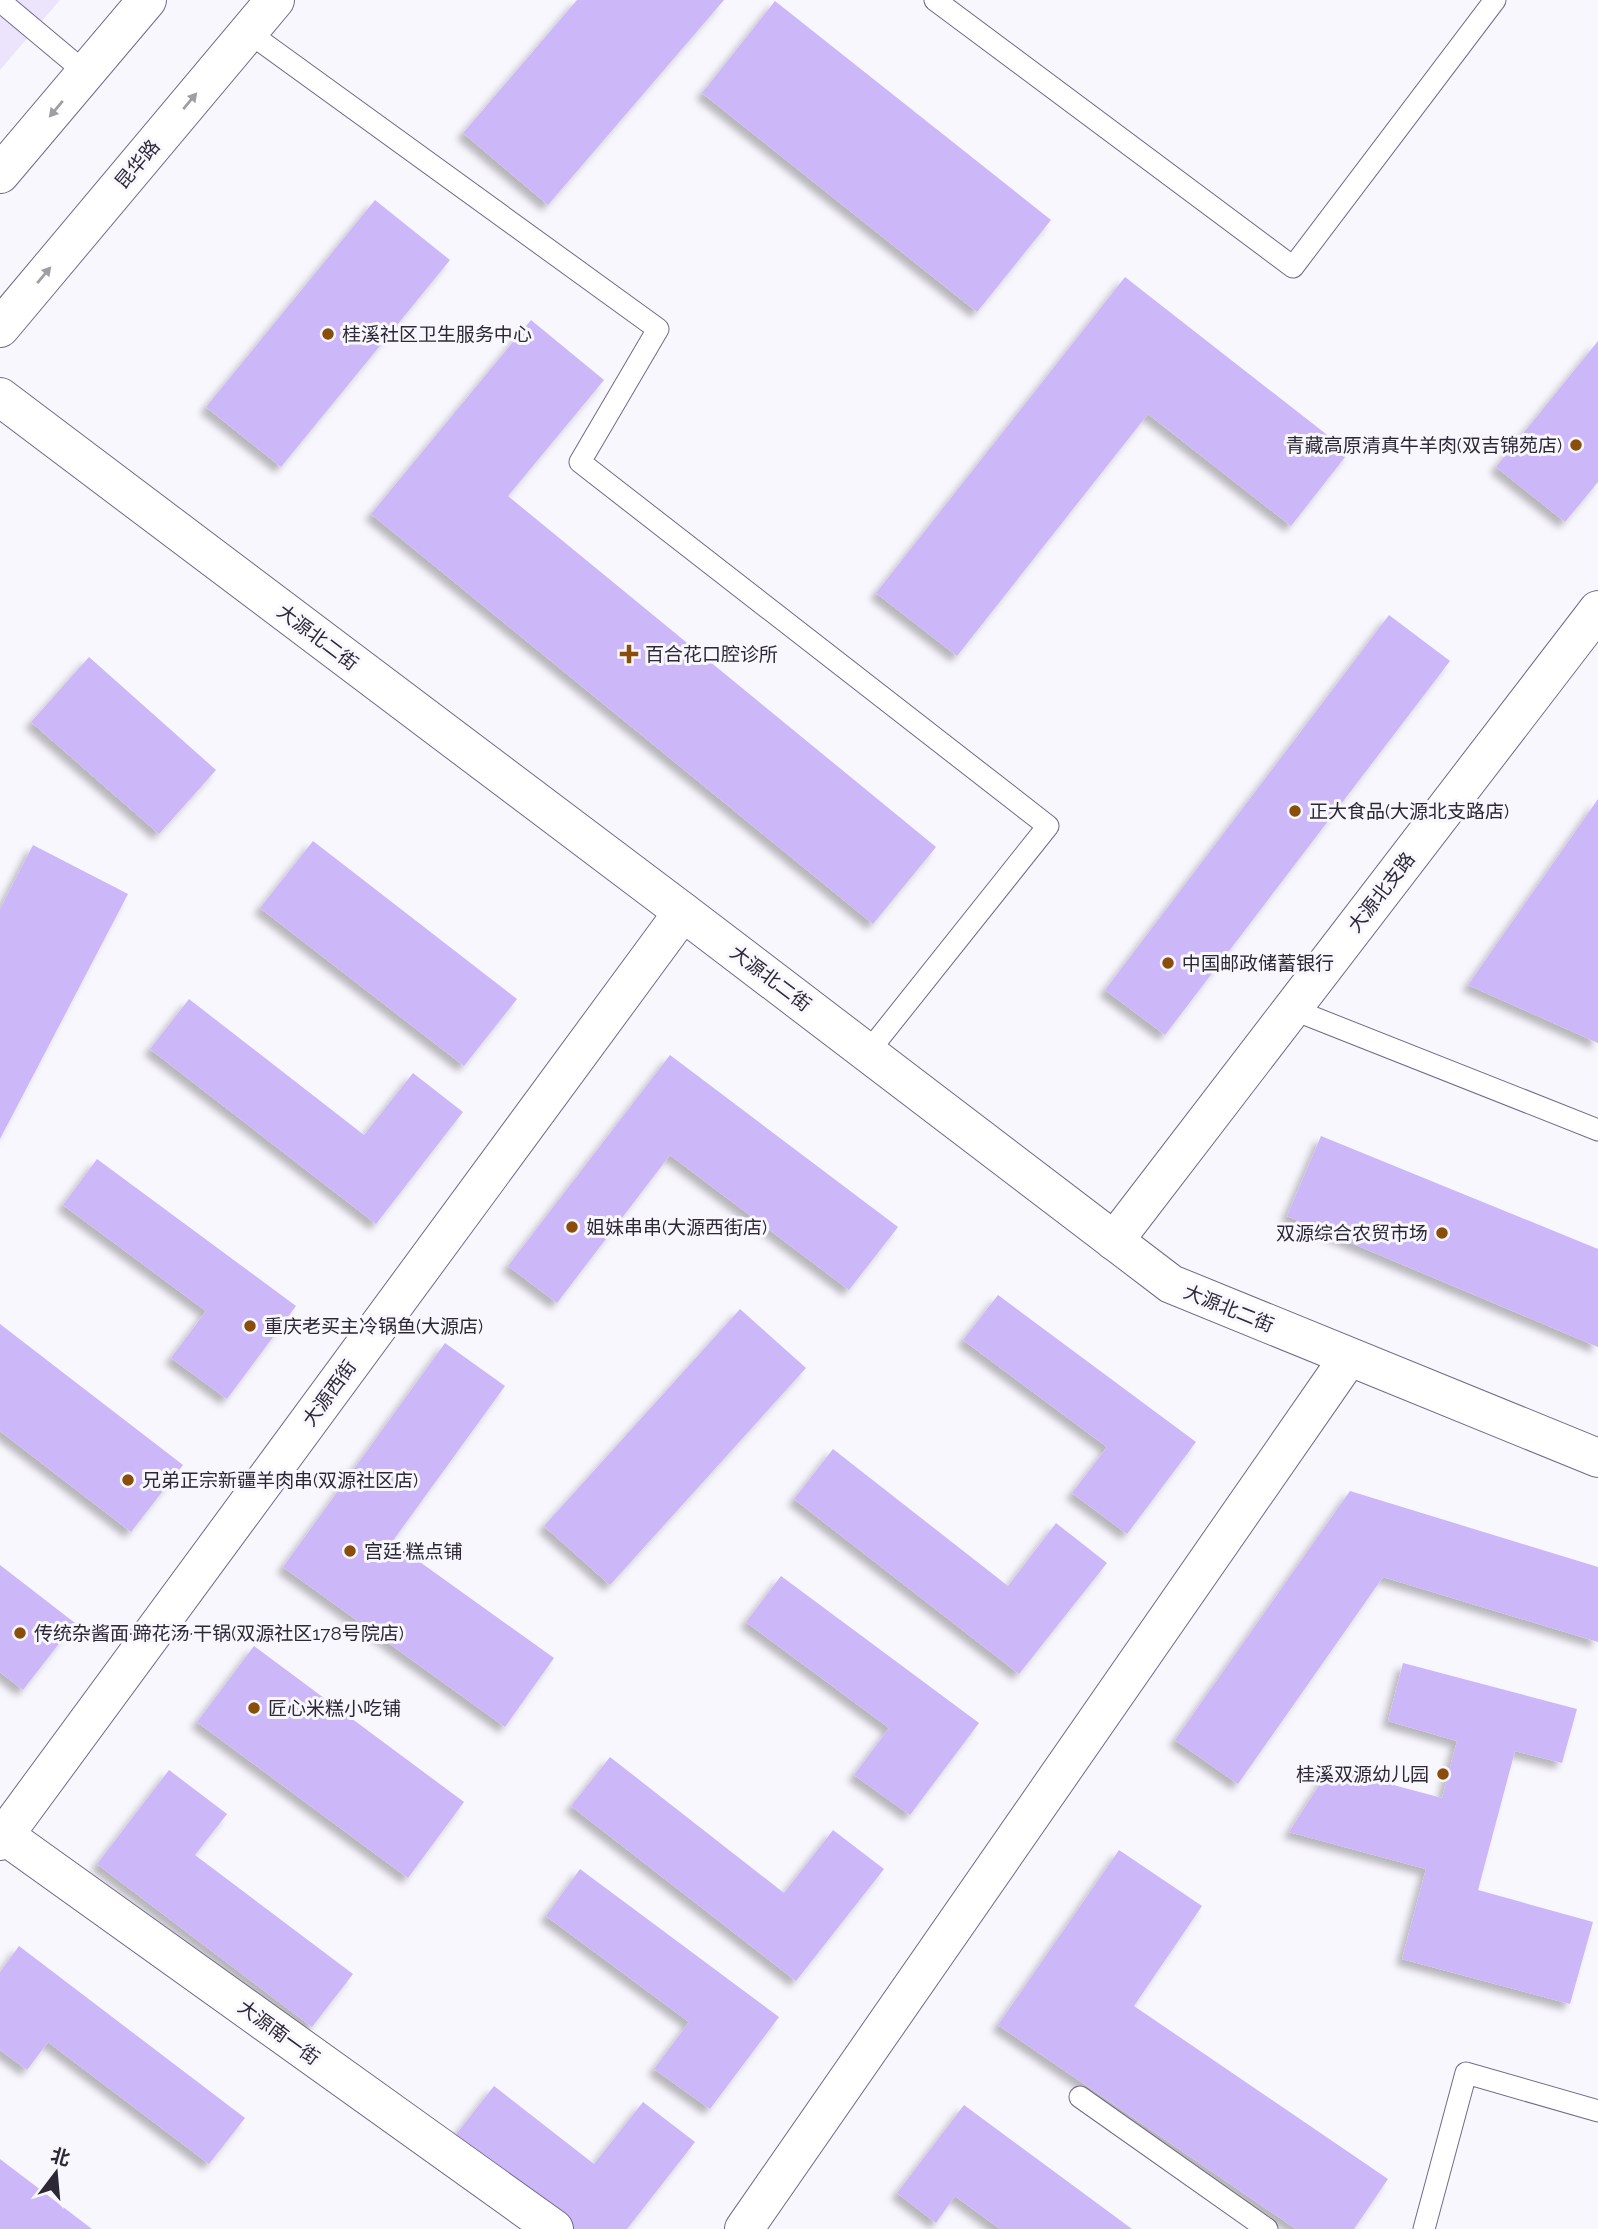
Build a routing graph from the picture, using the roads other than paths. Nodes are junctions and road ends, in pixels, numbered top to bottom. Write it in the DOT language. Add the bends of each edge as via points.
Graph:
graph roads {
  1 [pos="147,0"];
  2 [pos="275,0"];
  3 [pos="935,0"];
  4 [pos="1495,0"];
  5 [pos="0,1"];
  6 [pos="248,32"];
  7 [pos="86,73"];
  8 [pos="0,174"];
  9 [pos="0,328"];
  10 [pos="0,397"];
  11 [pos="1598,610"];
  12 [pos="683,912"];
  13 [pos="1292,1009"];
  14 [pos="868,1052"];
  15 [pos="1598,1129"];
  16 [pos="1114,1241"];
  17 [pos="1349,1357"];
  18 [pos="1598,1458"];
  19 [pos="2,1838"];
  20 [pos="1080,2097"];
  21 [pos="1598,2111"];
  22 [pos="554,2229"];
  23 [pos="744,2229"];
  24 [pos="1267,2229"];
  25 [pos="1424,2229"];
  1 -- 7 [label="street"];
  2 -- 6 [label="street, 昆华路"];
  3 -- 4 [label="lane" via="1293,267"];
  5 -- 7 [label="lane"];
  9 -- 6 [label="street, 昆华路, one-way"];
  6 -- 14 [label="lane" via="658,329 580,462 1048,826"];
  7 -- 8 [label="street, one-way"];
  10 -- 12 [label="street, 大源北二街"];
  11 -- 13 [label="street, 大源北支路"];
  12 -- 14 [label="street, 大源北二街"];
  12 -- 19 [label="street, 大源西街"];
  13 -- 15 [label="lane"];
  13 -- 16 [label="street, 大源北支路"];
  14 -- 16 [label="street, 大源北二街"];
  16 -- 17 [label="street, 大源北二街" via="1171,1284"];
  17 -- 18 [label="street, 大源北二街"];
  17 -- 23 [label="street"];
  19 -- 22 [label="street, 大源南一街"];
  20 -- 24 [label="lane"];
  21 -- 25 [label="lane" via="1466,2073"];
}
